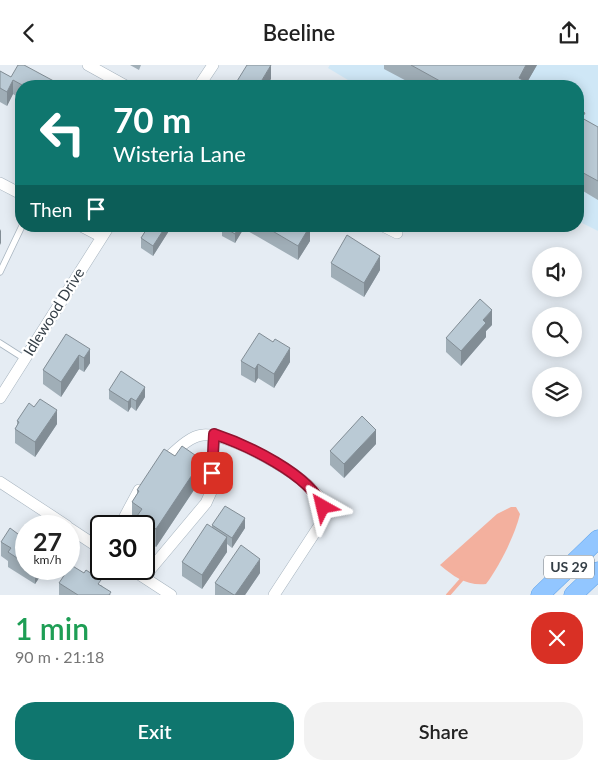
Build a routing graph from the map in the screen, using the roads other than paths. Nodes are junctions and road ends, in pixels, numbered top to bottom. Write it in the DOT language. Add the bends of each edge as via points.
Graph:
graph roads {
  1 [pos="88,65"];
  2 [pos="213,65"];
  3 [pos="115,80"];
  4 [pos="203,80"];
  5 [pos="0,183"];
  6 [pos="15,191"];
  7 [pos="19,232"];
  8 [pos="92,232"];
  9 [pos="105,232"];
  10 [pos="102,237"];
  11 [pos="0,272"];
  12 [pos="0,343"];
  13 [pos="25,359"];
  14 [pos="0,398"];
  15 [pos="214,434"];
  16 [pos="156,469"];
  17 [pos="146,481"];
  18 [pos="0,482"];
  19 [pos="50,515"];
  20 [pos="127,515"];
  21 [pos="598,539"];
  22 [pos="155,559"];
  23 [pos="598,571"];
  24 [pos="155,578"];
  25 [pos="171,595"];
  26 [pos="274,595"];
  27 [pos="540,595"];
  28 [pos="573,595"];
  1 -- 3 [label="street"];
  2 -- 4 [label="street"];
  5 -- 6 [label="street"];
  7 -- 11 [label="lane"];
  8 -- 10 [label="street"];
  9 -- 10 [label="street, Idlewood Drive"];
  10 -- 13 [label="street, Idlewood Drive"];
  12 -- 13 [label="lane"];
  13 -- 14 [label="street, Idlewood Drive"];
  15 -- 16 [label="street" via="192,439"];
  15 -- 22 [label="street" via="211,492 206,503"];
  15 -- 26 [label="street" via="270,460 318,496 323,507 323,520 318,529"];
  17 -- 20 [label="street"];
  18 -- 19 [label="street"];
  21 -- 27 [label="main road, US 29"];
  23 -- 28 [label="main road, US 29"];
  24 -- 25 [label="street"];
}
